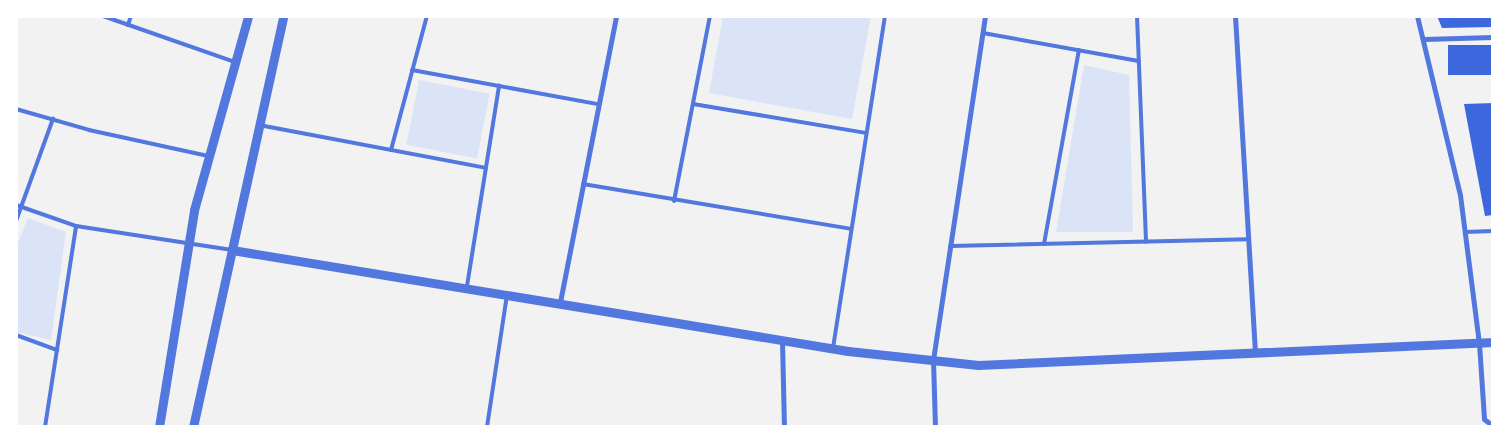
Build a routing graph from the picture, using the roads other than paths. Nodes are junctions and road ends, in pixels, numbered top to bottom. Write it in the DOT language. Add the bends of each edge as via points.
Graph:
graph roads {
  1 [pos="103,16"];
  2 [pos="131,16"];
  3 [pos="248,16"];
  4 [pos="283,16"];
  5 [pos="427,16"];
  6 [pos="616,16"];
  7 [pos="710,16"];
  8 [pos="884,16"];
  9 [pos="985,16"];
  10 [pos="1137,16"];
  11 [pos="1235,16"];
  12 [pos="1417,16"];
  13 [pos="128,25"];
  14 [pos="983,33"];
  15 [pos="1493,37"];
  16 [pos="1424,39"];
  17 [pos="1079,50"];
  18 [pos="1139,61"];
  19 [pos="235,62"];
  20 [pos="412,70"];
  21 [pos="499,86"];
  22 [pos="598,104"];
  23 [pos="693,104"];
  24 [pos="16,109"];
  25 [pos="52,119"];
  26 [pos="259,125"];
  27 [pos="866,133"];
  28 [pos="391,150"];
  29 [pos="209,156"];
  30 [pos="486,168"];
  31 [pos="583,184"];
  32 [pos="674,201"];
  33 [pos="16,205"];
  34 [pos="21,207"];
  35 [pos="16,221"];
  36 [pos="76,226"];
  37 [pos="851,229"];
  38 [pos="1493,231"];
  39 [pos="1465,232"];
  40 [pos="1248,239"];
  41 [pos="1146,242"];
  42 [pos="187,243"];
  43 [pos="1044,244"];
  44 [pos="950,246"];
  45 [pos="232,250"];
  46 [pos="467,286"];
  47 [pos="508,293"];
  48 [pos="560,302"];
  49 [pos="16,335"];
  50 [pos="782,340"];
  51 [pos="1493,342"];
  52 [pos="1479,343"];
  53 [pos="833,348"];
  54 [pos="57,350"];
  55 [pos="1255,353"];
  56 [pos="932,360"];
  57 [pos="1493,426"];
  58 [pos="45,427"];
  59 [pos="159,427"];
  60 [pos="193,427"];
  61 [pos="386,427"];
  62 [pos="398,427"];
  63 [pos="487,427"];
  64 [pos="784,427"];
  65 [pos="935,427"];
  1 -- 13 [label="lane"];
  2 -- 13 [label="lane"];
  3 -- 19 [label="street"];
  4 -- 26 [label="street"];
  5 -- 20 [label="lane"];
  6 -- 22 [label="street"];
  7 -- 23 [label="lane"];
  8 -- 27 [label="lane"];
  9 -- 14 [label="street"];
  10 -- 18 [label="lane"];
  11 -- 40 [label="street"];
  12 -- 16 [label="street"];
  13 -- 19 [label="lane"];
  14 -- 17 [label="lane"];
  14 -- 44 [label="street"];
  15 -- 16 [label="street"];
  16 -- 39 [label="street" via="1460,195"];
  17 -- 18 [label="lane"];
  17 -- 43 [label="lane"];
  18 -- 41 [label="lane"];
  19 -- 29 [label="street"];
  20 -- 21 [label="lane"];
  20 -- 28 [label="lane"];
  21 -- 22 [label="lane"];
  21 -- 30 [label="lane"];
  22 -- 31 [label="street"];
  23 -- 27 [label="lane"];
  23 -- 32 [label="lane"];
  24 -- 25 [label="lane"];
  25 -- 29 [label="lane"];
  25 -- 34 [label="lane"];
  26 -- 28 [label="lane"];
  26 -- 45 [label="street"];
  27 -- 37 [label="lane"];
  28 -- 30 [label="lane"];
  29 -- 42 [label="street"];
  30 -- 46 [label="lane"];
  31 -- 32 [label="lane"];
  31 -- 48 [label="street"];
  32 -- 37 [label="lane"];
  33 -- 34 [label="lane"];
  34 -- 35 [label="lane"];
  34 -- 36 [label="lane"];
  36 -- 42 [label="lane"];
  36 -- 54 [label="lane"];
  37 -- 53 [label="lane"];
  38 -- 39 [label="lane"];
  39 -- 52 [label="street"];
  40 -- 41 [label="lane"];
  40 -- 55 [label="street"];
  41 -- 43 [label="lane"];
  42 -- 45 [label="lane"];
  42 -- 59 [label="street"];
  43 -- 44 [label="lane"];
  44 -- 56 [label="street"];
  45 -- 46 [label="street"];
  45 -- 60 [label="street"];
  46 -- 47 [label="street"];
  47 -- 48 [label="street"];
  47 -- 63 [label="lane"];
  48 -- 50 [label="street"];
  49 -- 54 [label="lane"];
  50 -- 53 [label="street"];
  50 -- 64 [label="street"];
  51 -- 52 [label="street"];
  52 -- 55 [label="street"];
  52 -- 57 [label="street" via="1484,419"];
  53 -- 56 [label="street"];
  54 -- 58 [label="lane"];
  55 -- 56 [label="street" via="978,365"];
  56 -- 65 [label="street"];
  61 -- 62 [label="lane"];
}
